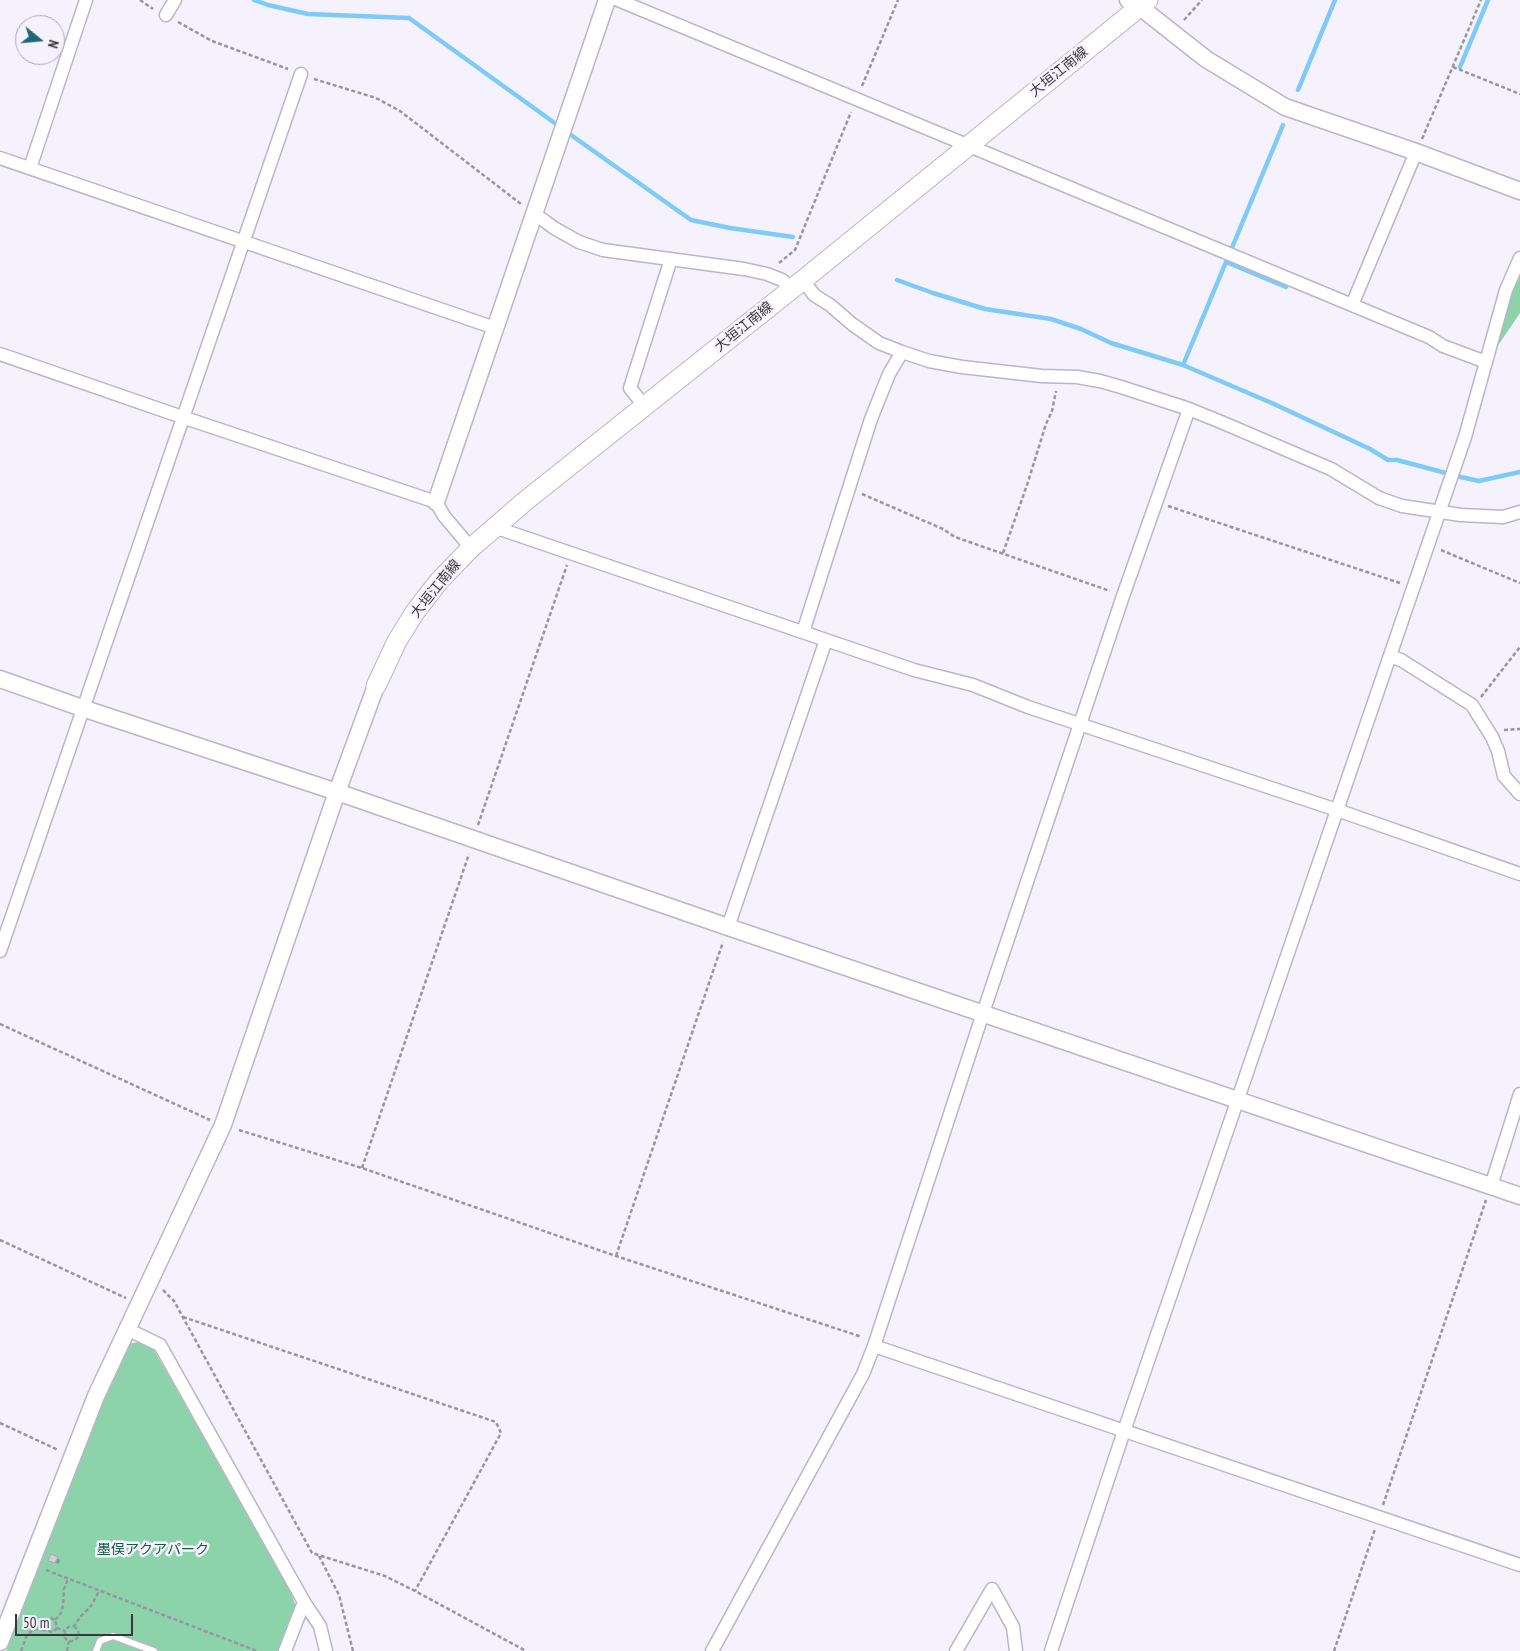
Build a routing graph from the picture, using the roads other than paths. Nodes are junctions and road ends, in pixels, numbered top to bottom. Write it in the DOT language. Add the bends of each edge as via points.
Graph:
graph roads {
  1 [pos="86,0"];
  2 [pos="175,0"];
  3 [pos="607,0"];
  4 [pos="618,0"];
  5 [pos="1139,2"];
  6 [pos="166,15"];
  7 [pos="301,74"];
  8 [pos="967,146"];
  9 [pos="1416,152"];
  10 [pos="0,158"];
  11 [pos="30,168"];
  12 [pos="1520,191"];
  13 [pos="534,213"];
  14 [pos="242,242"];
  15 [pos="1520,258"];
  16 [pos="671,259"];
  17 [pos="798,285"];
  18 [pos="1352,305"];
  19 [pos="495,328"];
  20 [pos="902,352"];
  21 [pos="0,354"];
  22 [pos="1486,362"];
  23 [pos="645,407"];
  24 [pos="1188,409"];
  25 [pos="182,418"];
  26 [pos="436,502"];
  27 [pos="1439,511"];
  28 [pos="1520,512"];
  29 [pos="494,528"];
  30 [pos="471,548"];
  31 [pos="803,632"];
  32 [pos="826,640"];
  33 [pos="1390,656"];
  34 [pos="0,680"];
  35 [pos="376,686"];
  36 [pos="82,708"];
  37 [pos="1081,725"];
  38 [pos="337,792"];
  39 [pos="1520,794"];
  40 [pos="1336,810"];
  41 [pos="1520,874"];
  42 [pos="728,927"];
  43 [pos="0,951"];
  44 [pos="983,1014"];
  45 [pos="1520,1094"];
  46 [pos="1239,1100"];
  47 [pos="1491,1186"];
  48 [pos="1520,1196"];
  49 [pos="127,1329"];
  50 [pos="875,1344"];
  51 [pos="1124,1431"];
  52 [pos="1520,1565"];
  53 [pos="304,1602"];
  54 [pos="0,1642"];
  55 [pos="96,1651"];
  56 [pos="154,1651"];
  57 [pos="285,1651"];
  58 [pos="326,1651"];
  59 [pos="712,1651"];
  60 [pos="956,1651"];
  61 [pos="1016,1651"];
  62 [pos="1051,1651"];
  1 -- 11 [label="street"];
  2 -- 6 [label="street"];
  3 -- 13 [label="street"];
  4 -- 8 [label="street"];
  5 -- 8 [label="main road, 大垣江南線"];
  5 -- 9 [label="street" via="1206,59 1286,107"];
  7 -- 14 [label="street"];
  8 -- 17 [label="main road, 大垣江南線"];
  8 -- 18 [label="street"];
  9 -- 12 [label="street"];
  9 -- 18 [label="street"];
  10 -- 11 [label="street"];
  11 -- 14 [label="street"];
  13 -- 16 [label="street" via="554,228 603,250"];
  13 -- 19 [label="street"];
  14 -- 19 [label="street"];
  14 -- 25 [label="street"];
  15 -- 22 [label="street" via="1506,290"];
  16 -- 17 [label="street" via="744,269"];
  16 -- 23 [label="street" via="630,388"];
  17 -- 20 [label="street" via="879,343"];
  17 -- 23 [label="main road, 大垣江南線"];
  18 -- 22 [label="street"];
  19 -- 26 [label="street"];
  20 -- 24 [label="street" via="962,367 1100,381"];
  20 -- 31 [label="street" via="889,374 871,419"];
  21 -- 25 [label="street"];
  22 -- 27 [label="street" via="1465,437"];
  23 -- 29 [label="main road, 大垣江南線"];
  24 -- 27 [label="street" via="1331,469 1379,498 1402,506"];
  24 -- 37 [label="street"];
  25 -- 26 [label="street"];
  25 -- 36 [label="street"];
  26 -- 30 [label="street"];
  27 -- 28 [label="street" via="1503,516"];
  27 -- 33 [label="street"];
  29 -- 30 [label="main road, 大垣江南線"];
  29 -- 31 [label="street"];
  30 -- 35 [label="main road, 大垣江南線" via="415,612"];
  31 -- 32 [label="street"];
  32 -- 37 [label="street" via="914,670 973,685"];
  32 -- 42 [label="street"];
  33 -- 39 [label="street" via="1472,705 1492,737 1504,776"];
  33 -- 40 [label="street"];
  34 -- 36 [label="street"];
  35 -- 38 [label="street"];
  36 -- 38 [label="street"];
  36 -- 43 [label="street"];
  37 -- 40 [label="street"];
  37 -- 44 [label="street"];
  38 -- 42 [label="street"];
  38 -- 49 [label="street" via="222,1125"];
  40 -- 41 [label="street"];
  40 -- 46 [label="street"];
  42 -- 44 [label="street"];
  44 -- 46 [label="street"];
  44 -- 50 [label="street"];
  45 -- 47 [label="street"];
  46 -- 47 [label="street"];
  46 -- 51 [label="street"];
  47 -- 48 [label="street"];
  49 -- 53 [label="street" via="160,1346"];
  49 -- 54 [label="street" via="96,1396"];
  50 -- 51 [label="street"];
  50 -- 59 [label="street" via="863,1374"];
  51 -- 52 [label="street"];
  51 -- 62 [label="street"];
  53 -- 57 [label="street"];
  53 -- 58 [label="street" via="320,1626"];
  55 -- 56 [label="lane" via="100,1641 113,1636"];
  60 -- 61 [label="street" via="992,1589 1013,1627"];
}
